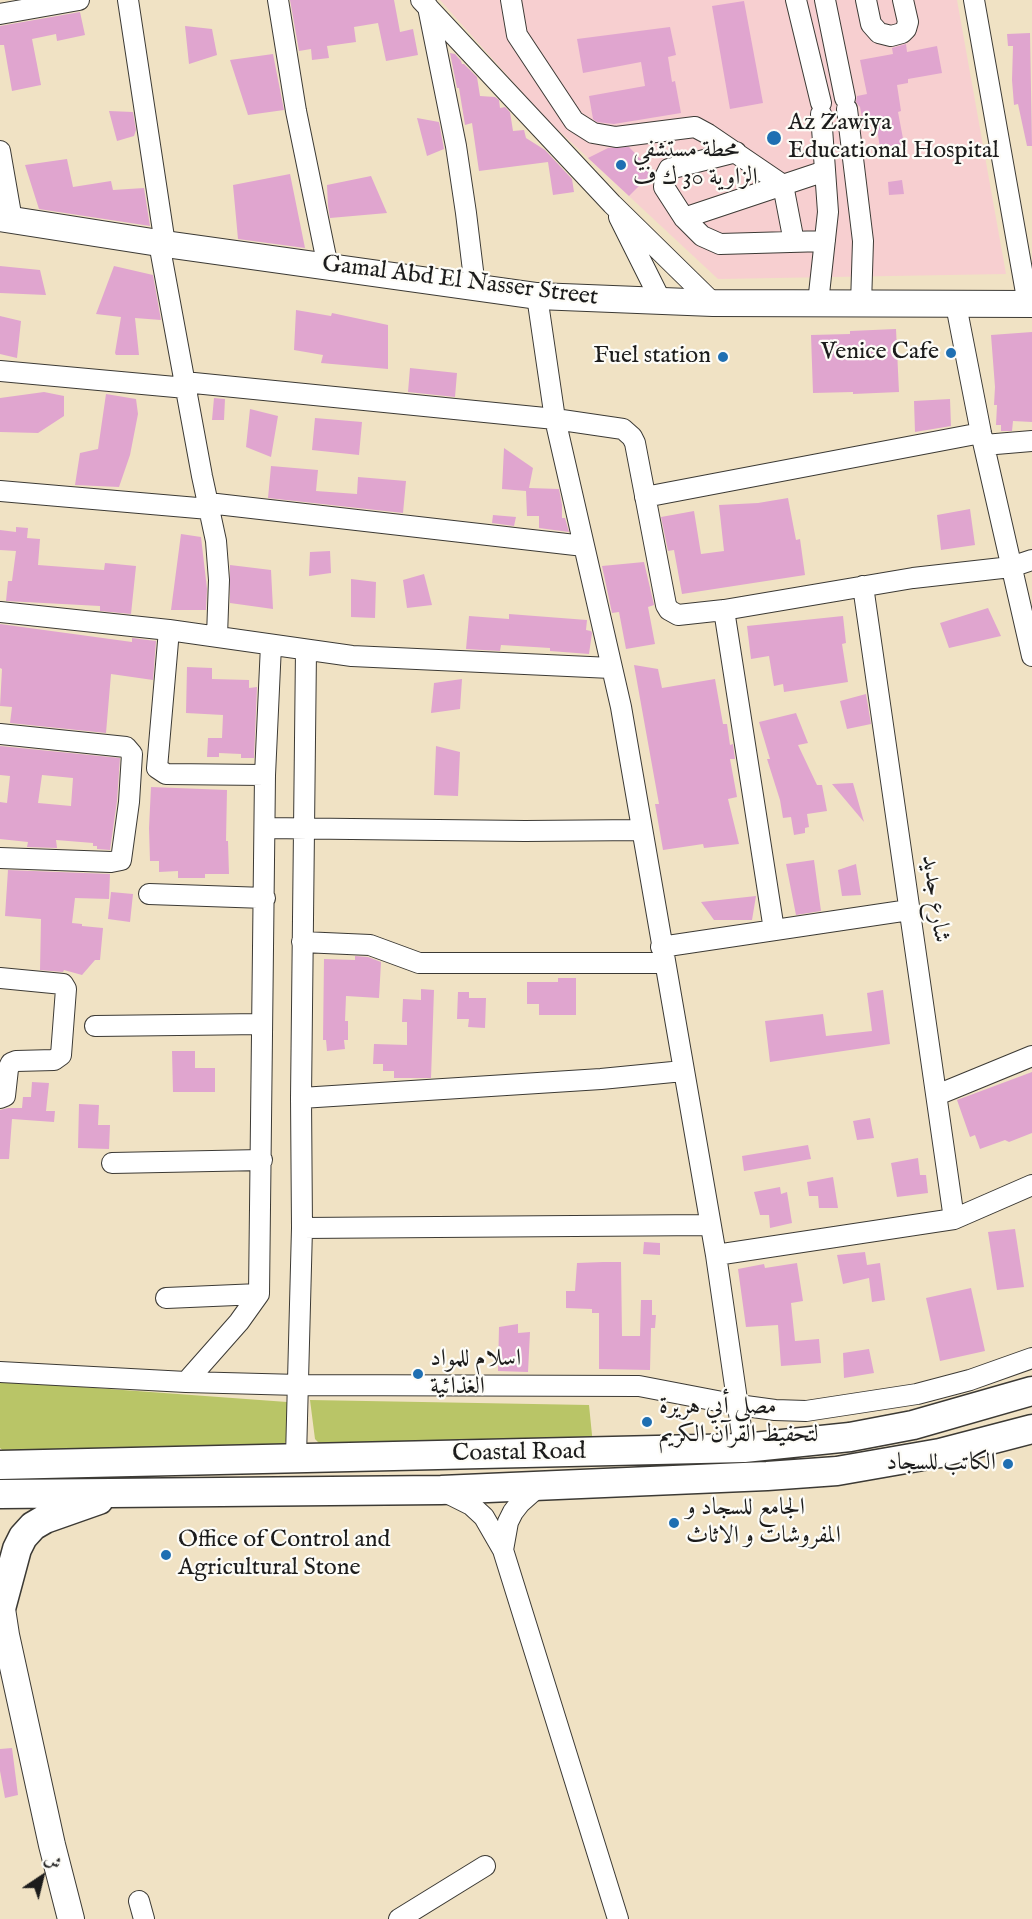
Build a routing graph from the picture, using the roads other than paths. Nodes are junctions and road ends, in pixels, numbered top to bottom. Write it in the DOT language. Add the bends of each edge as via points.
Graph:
graph roads {
  1 [pos="79,0"];
  2 [pos="128,0"];
  3 [pos="278,0"];
  4 [pos="512,0"];
  5 [pos="796,0"];
  6 [pos="825,0"];
  7 [pos="866,0"];
  8 [pos="903,0"];
  9 [pos="974,0"];
  10 [pos="424,4"];
  11 [pos="0,14"];
  12 [pos="0,151"];
  13 [pos="736,152"];
  14 [pos="825,171"];
  15 [pos="783,185"];
  16 [pos="612,204"];
  17 [pos="684,218"];
  18 [pos="6,219"];
  19 [pos="794,242"];
  20 [pos="825,242"];
  21 [pos="162,244"];
  22 [pos="328,267"];
  23 [pos="475,287"];
  24 [pos="537,296"];
  25 [pos="661,301"];
  26 [pos="713,303"];
  27 [pos="818,303"];
  28 [pos="861,304"];
  29 [pos="956,304"];
  30 [pos="1030,304"];
  31 [pos="0,371"];
  32 [pos="185,385"];
  33 [pos="555,419"];
  34 [pos="983,439"];
  35 [pos="1032,441"];
  36 [pos="0,491"];
  37 [pos="645,497"];
  38 [pos="208,506"];
  39 [pos="584,546"];
  40 [pos="1032,560"];
  41 [pos="1011,567"];
  42 [pos="863,586"];
  43 [pos="724,610"];
  44 [pos="0,612"];
  45 [pos="169,630"];
  46 [pos="217,636"];
  47 [pos="271,645"];
  48 [pos="306,650"];
  49 [pos="1032,656"];
  50 [pos="611,669"];
  51 [pos="0,734"];
  52 [pos="265,775"];
  53 [pos="265,828"];
  54 [pos="303,828"];
  55 [pos="642,830"];
  56 [pos="0,858"];
  57 [pos="149,894"];
  58 [pos="265,898"];
  59 [pos="909,910"];
  60 [pos="774,930"];
  61 [pos="302,942"];
  62 [pos="663,955"];
  63 [pos="0,978"];
  64 [pos="262,1024"];
  65 [pos="95,1026"];
  66 [pos="1032,1056"];
  67 [pos="683,1071"];
  68 [pos="937,1095"];
  69 [pos="0,1098"];
  70 [pos="301,1098"];
  71 [pos="262,1160"];
  72 [pos="112,1163"];
  73 [pos="1032,1185"];
  74 [pos="954,1219"];
  75 [pos="710,1225"];
  76 [pos="302,1228"];
  77 [pos="716,1256"];
  78 [pos="259,1294"];
  79 [pos="166,1298"];
  80 [pos="1032,1358"];
  81 [pos="0,1372"];
  82 [pos="186,1382"];
  83 [pos="299,1385"];
  84 [pos="1032,1391"];
  85 [pos="738,1405"];
  86 [pos="1032,1429"];
  87 [pos="744,1448"];
  88 [pos="296,1457"];
  89 [pos="0,1465"];
  90 [pos="538,1487"];
  91 [pos="441,1490"];
  92 [pos="123,1492"];
  93 [pos="0,1494"];
  94 [pos="503,1550"];
  95 [pos="1,1600"];
  96 [pos="3,1635"];
  97 [pos="485,1866"];
  98 [pos="71,1919"];
  99 [pos="399,1919"];
  100 [pos="618,1919"];
  1 -- 11 [label="street"];
  2 -- 21 [label="street"];
  3 -- 22 [label="street"];
  4 -- 13 [label="street" via="517,35 574,121 593,132 616,137 695,127"];
  5 -- 14 [label="street" via="821,108"];
  6 -- 28 [label="street" via="846,103 863,241"];
  7 -- 8 [label="street" via="871,24 879,33 891,36 906,29"];
  9 -- 30 [label="street"];
  10 -- 16 [label="street"];
  10 -- 23 [label="street" via="456,146"];
  12 -- 18 [label="street"];
  13 -- 15 [label="street"];
  13 -- 17 [label="street" via="669,169 664,187"];
  14 -- 15 [label="street"];
  14 -- 20 [label="street"];
  15 -- 17 [label="street"];
  15 -- 19 [label="street"];
  16 -- 25 [label="street"];
  16 -- 26 [label="street"];
  17 -- 19 [label="street" via="702,236 720,244"];
  18 -- 21 [label="main road, Gamal Abd El Nasser Street"];
  19 -- 20 [label="street"];
  20 -- 27 [label="street"];
  21 -- 22 [label="main road, Gamal Abd El Nasser Street"];
  21 -- 32 [label="street"];
  22 -- 23 [label="main road, Gamal Abd El Nasser Street"];
  23 -- 24 [label="main road, Gamal Abd El Nasser Street"];
  24 -- 25 [label="main road, Gamal Abd El Nasser Street"];
  24 -- 33 [label="street"];
  25 -- 26 [label="main road, Gamal Abd El Nasser Street"];
  26 -- 27 [label="main road, Gamal Abd El Nasser Street"];
  27 -- 28 [label="main road, Gamal Abd El Nasser Street"];
  28 -- 29 [label="main road, Gamal Abd El Nasser Street"];
  29 -- 30 [label="main road, Gamal Abd El Nasser Street"];
  29 -- 34 [label="street"];
  31 -- 32 [label="street"];
  32 -- 33 [label="street"];
  32 -- 38 [label="street"];
  33 -- 37 [label="street" via="628,432 634,443"];
  33 -- 39 [label="street"];
  34 -- 35 [label="street"];
  34 -- 37 [label="street"];
  34 -- 41 [label="street"];
  36 -- 38 [label="street"];
  37 -- 43 [label="street" via="669,610 678,615"];
  38 -- 39 [label="street"];
  38 -- 46 [label="street" via="219,568"];
  39 -- 50 [label="street"];
  40 -- 41 [label="street"];
  41 -- 42 [label="street"];
  41 -- 49 [label="street"];
  42 -- 43 [label="street"];
  42 -- 59 [label="street, شارع جديد"];
  43 -- 60 [label="street"];
  44 -- 45 [label="street"];
  45 -- 46 [label="street"];
  45 -- 52 [label="street" via="158,768 166,774"];
  46 -- 47 [label="street"];
  47 -- 48 [label="street"];
  47 -- 52 [label="street"];
  48 -- 50 [label="street" via="352,656"];
  48 -- 54 [label="street"];
  50 -- 55 [label="street"];
  51 -- 56 [label="street" via="126,747 132,754 121,860"];
  52 -- 53 [label="street"];
  53 -- 54 [label="street"];
  53 -- 58 [label="street"];
  54 -- 55 [label="street"];
  54 -- 61 [label="street"];
  55 -- 62 [label="street"];
  57 -- 58 [label="street"];
  58 -- 64 [label="street"];
  59 -- 60 [label="street"];
  59 -- 68 [label="street, شارع جديد"];
  60 -- 62 [label="street"];
  61 -- 62 [label="street" via="370,945 419,963"];
  61 -- 70 [label="street"];
  62 -- 67 [label="street"];
  63 -- 69 [label="street" via="63,984 66,989 61,1055 54,1060 11,1063 6,1095"];
  64 -- 65 [label="street"];
  64 -- 71 [label="street"];
  66 -- 68 [label="street"];
  67 -- 70 [label="street"];
  67 -- 75 [label="street"];
  68 -- 74 [label="street, شارع جديد"];
  70 -- 76 [label="street"];
  71 -- 72 [label="street"];
  71 -- 78 [label="street"];
  73 -- 74 [label="street"];
  74 -- 77 [label="street"];
  75 -- 76 [label="street"];
  75 -- 77 [label="street"];
  76 -- 83 [label="street"];
  77 -- 85 [label="street"];
  78 -- 79 [label="street"];
  78 -- 82 [label="street"];
  80 -- 85 [label="street" via="917,1394 834,1408 806,1411"];
  81 -- 82 [label="street"];
  82 -- 83 [label="street"];
  83 -- 85 [label="street" via="639,1386"];
  83 -- 88 [label="street"];
  84 -- 87 [label="highway, Coastal Road" via="882,1431"];
  85 -- 87 [label="street"];
  86 -- 90 [label="highway, Coastal Road" via="940,1453 837,1471"];
  87 -- 88 [label="highway, Coastal Road"];
  88 -- 89 [label="highway, Coastal Road"];
  90 -- 91 [label="highway, Coastal Road"];
  90 -- 94 [label="street" via="513,1512"];
  91 -- 92 [label="highway, Coastal Road"];
  91 -- 94 [label="street" via="484,1517"];
  92 -- 93 [label="highway, Coastal Road"];
  92 -- 95 [label="highway" via="33,1526 17,1550"];
  94 -- 100 [label="street"];
  95 -- 96 [label="main road"];
  96 -- 98 [label="main road"];
  97 -- 99 [label="street"];
}
